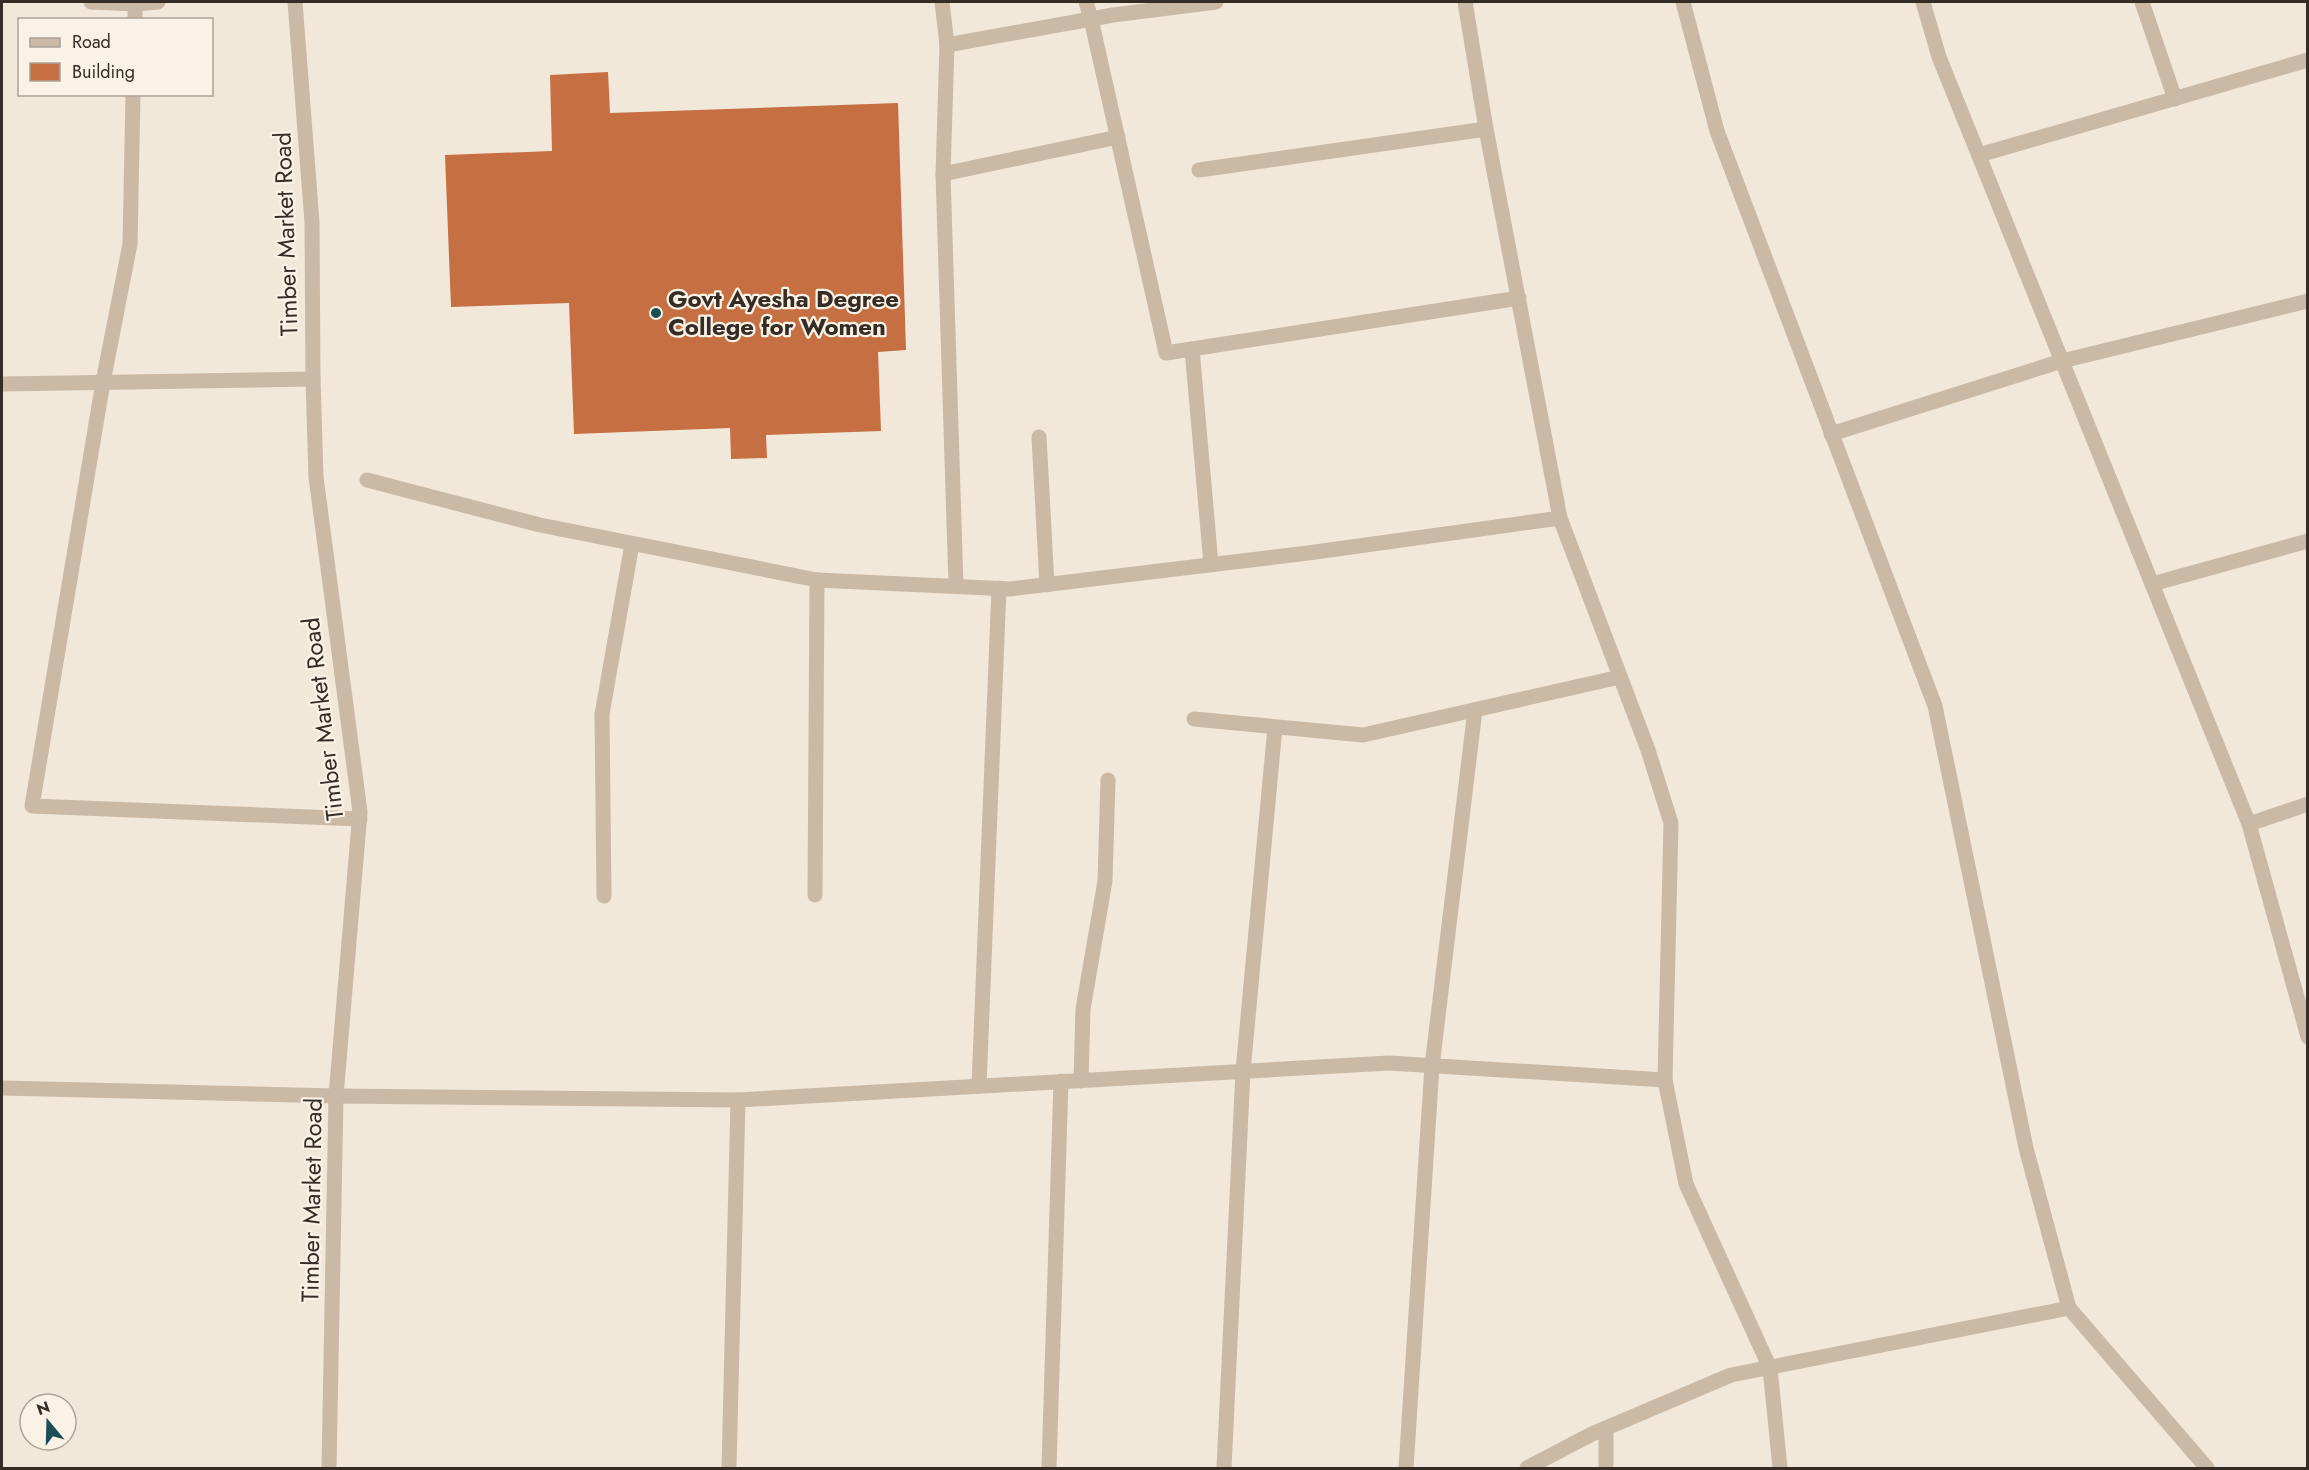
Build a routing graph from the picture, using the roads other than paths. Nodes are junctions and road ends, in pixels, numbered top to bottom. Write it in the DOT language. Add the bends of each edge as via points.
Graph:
graph roads {
  1 [pos="90,2"];
  2 [pos="100,2"];
  3 [pos="158,2"];
  4 [pos="295,2"];
  5 [pos="942,2"];
  6 [pos="1086,2"];
  7 [pos="1216,2"];
  8 [pos="1465,2"];
  9 [pos="1683,2"];
  10 [pos="1923,2"];
  11 [pos="2142,2"];
  12 [pos="135,12"];
  13 [pos="1091,19"];
  14 [pos="947,45"];
  15 [pos="2307,60"];
  16 [pos="133,96"];
  17 [pos="2175,99"];
  18 [pos="1486,129"];
  19 [pos="1118,137"];
  20 [pos="1978,155"];
  21 [pos="1199,170"];
  22 [pos="943,174"];
  23 [pos="1519,298"];
  24 [pos="2307,301"];
  25 [pos="1192,349"];
  26 [pos="2062,361"];
  27 [pos="313,380"];
  28 [pos="103,382"];
  29 [pos="2,384"];
  30 [pos="1831,434"];
  31 [pos="1039,437"];
  32 [pos="367,480"];
  33 [pos="1560,518"];
  34 [pos="2307,541"];
  35 [pos="632,544"];
  36 [pos="1211,564"];
  37 [pos="818,580"];
  38 [pos="2152,584"];
  39 [pos="1047,585"];
  40 [pos="956,586"];
  41 [pos="999,588"];
  42 [pos="1620,677"];
  43 [pos="1475,710"];
  44 [pos="1194,719"];
  45 [pos="1275,727"];
  46 [pos="1108,780"];
  47 [pos="2307,804"];
  48 [pos="360,819"];
  49 [pos="2249,824"];
  50 [pos="815,895"];
  51 [pos="604,896"];
  52 [pos="2307,1037"];
  53 [pos="1432,1066"];
  54 [pos="1243,1071"];
  55 [pos="1665,1080"];
  56 [pos="1061,1081"];
  57 [pos="1081,1081"];
  58 [pos="980,1086"];
  59 [pos="2,1088"];
  60 [pos="336,1096"];
  61 [pos="738,1100"];
  62 [pos="2069,1308"];
  63 [pos="1770,1368"];
  64 [pos="1606,1428"];
  65 [pos="328,1468"];
  66 [pos="729,1468"];
  67 [pos="1049,1468"];
  68 [pos="1224,1468"];
  69 [pos="1406,1468"];
  70 [pos="1527,1468"];
  71 [pos="1606,1468"];
  72 [pos="1780,1468"];
  73 [pos="2207,1468"];
  1 -- 2 [label="street"];
  2 -- 12 [label="street"];
  3 -- 12 [label="street"];
  4 -- 27 [label="street, Timber Market Road" via="312,222"];
  5 -- 14 [label="street"];
  6 -- 13 [label="street"];
  7 -- 13 [label="street"];
  8 -- 18 [label="street"];
  9 -- 30 [label="street" via="1717,131"];
  10 -- 20 [label="street" via="1939,57"];
  11 -- 17 [label="street"];
  13 -- 14 [label="street"];
  13 -- 19 [label="street"];
  14 -- 22 [label="street"];
  15 -- 17 [label="street"];
  16 -- 28 [label="street" via="130,244"];
  17 -- 20 [label="street"];
  18 -- 21 [label="street"];
  18 -- 23 [label="street"];
  19 -- 22 [label="street"];
  19 -- 25 [label="street" via="1166,353"];
  20 -- 26 [label="street"];
  22 -- 40 [label="street"];
  23 -- 25 [label="street"];
  23 -- 33 [label="street"];
  24 -- 26 [label="street"];
  25 -- 36 [label="street"];
  26 -- 30 [label="street"];
  26 -- 38 [label="street"];
  27 -- 28 [label="street"];
  27 -- 48 [label="street, Timber Market Road" via="316,477"];
  28 -- 29 [label="street"];
  28 -- 48 [label="street" via="32,806"];
  30 -- 62 [label="street" via="1935,706 2026,1148"];
  31 -- 39 [label="street"];
  32 -- 35 [label="street" via="540,525"];
  33 -- 36 [label="street"];
  33 -- 42 [label="street"];
  34 -- 38 [label="street"];
  35 -- 37 [label="street"];
  35 -- 51 [label="street" via="602,714"];
  36 -- 39 [label="street"];
  37 -- 40 [label="street"];
  37 -- 50 [label="street"];
  38 -- 49 [label="street"];
  39 -- 41 [label="street"];
  40 -- 41 [label="street"];
  41 -- 58 [label="street"];
  42 -- 43 [label="street"];
  42 -- 55 [label="street" via="1671,823"];
  43 -- 45 [label="street" via="1363,735"];
  43 -- 53 [label="street"];
  44 -- 45 [label="street"];
  45 -- 54 [label="street"];
  46 -- 57 [label="street" via="1105,881 1083,1009"];
  47 -- 49 [label="street"];
  48 -- 60 [label="street, Timber Market Road"];
  49 -- 52 [label="street"];
  53 -- 54 [label="street" via="1389,1063"];
  53 -- 55 [label="street"];
  53 -- 69 [label="street"];
  54 -- 57 [label="street"];
  54 -- 68 [label="street"];
  55 -- 63 [label="street" via="1686,1184"];
  56 -- 57 [label="street"];
  56 -- 58 [label="street"];
  56 -- 67 [label="street"];
  58 -- 61 [label="street"];
  59 -- 60 [label="street"];
  60 -- 61 [label="street"];
  60 -- 65 [label="street, Timber Market Road"];
  61 -- 66 [label="street"];
  62 -- 63 [label="street"];
  62 -- 73 [label="street"];
  63 -- 64 [label="street" via="1731,1375"];
  63 -- 72 [label="street"];
  64 -- 70 [label="street"];
  64 -- 71 [label="street"];
}
